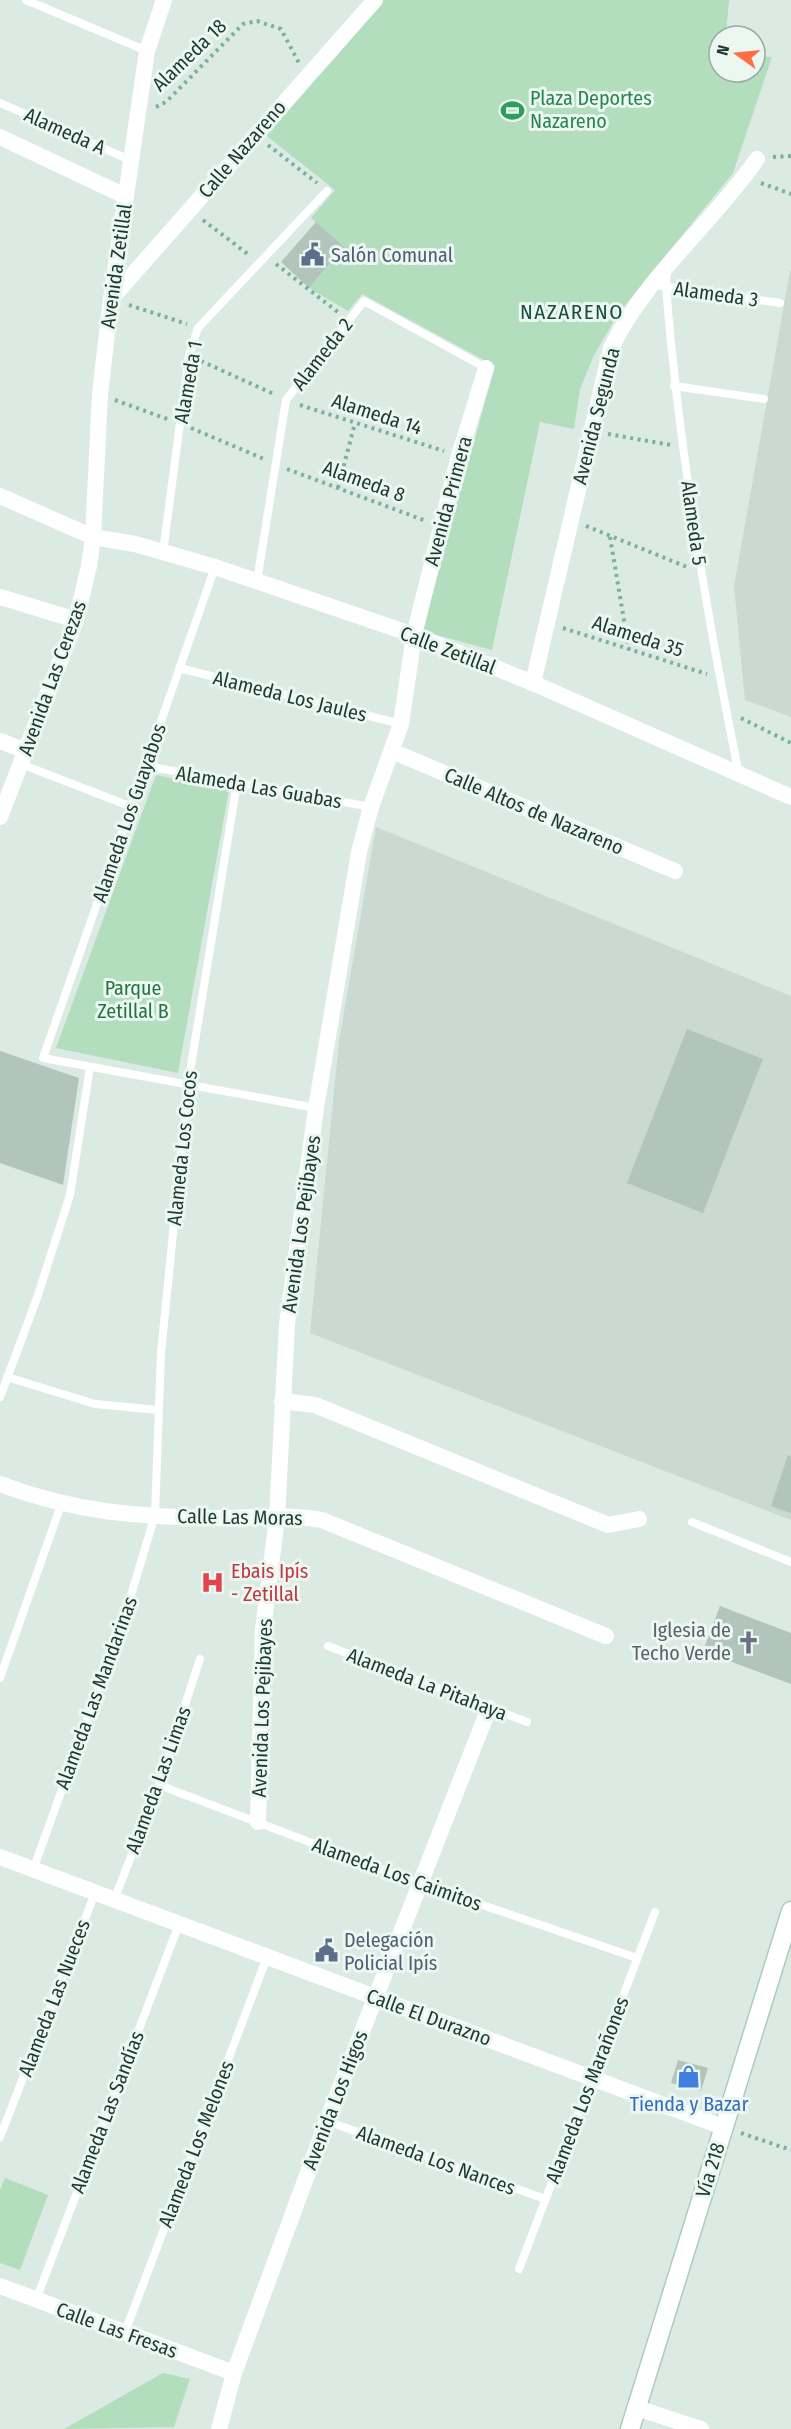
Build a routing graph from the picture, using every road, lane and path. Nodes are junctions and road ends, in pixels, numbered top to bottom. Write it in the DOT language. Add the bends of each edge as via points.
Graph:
graph roads {
  1 [pos="26,0"];
  2 [pos="164,0"];
  3 [pos="375,0"];
  4 [pos="147,51"];
  5 [pos="306,76"];
  6 [pos="0,103"];
  7 [pos="137,117"];
  8 [pos="255,135"];
  9 [pos="0,136"];
  10 [pos="757,159"];
  11 [pos="130,160"];
  12 [pos="745,177"];
  13 [pos="327,191"];
  14 [pos="791,194"];
  15 [pos="125,196"];
  16 [pos="190,210"];
  17 [pos="264,261"];
  18 [pos="658,286"];
  19 [pos="111,299"];
  20 [pos="780,303"];
  21 [pos="349,320"];
  22 [pos="198,328"];
  23 [pos="189,355"];
  24 [pos="486,368"];
  25 [pos="674,386"];
  26 [pos="99,394"];
  27 [pos="764,399"];
  28 [pos="286,400"];
  29 [pos="180,423"];
  30 [pos="355,423"];
  31 [pos="589,431"];
  32 [pos="683,447"];
  33 [pos="459,456"];
  34 [pos="276,465"];
  35 [pos="338,488"];
  36 [pos="0,496"];
  37 [pos="571,520"];
  38 [pos="441,526"];
  39 [pos="609,536"];
  40 [pos="93,537"];
  41 [pos="163,552"];
  42 [pos="214,567"];
  43 [pos="701,572"];
  44 [pos="257,581"];
  45 [pos="0,597"];
  46 [pos="76,620"];
  47 [pos="548,622"];
  48 [pos="414,635"];
  49 [pos="629,650"];
  50 [pos="180,668"];
  51 [pos="720,678"];
  52 [pos="533,683"];
  53 [pos="725,705"];
  54 [pos="401,724"];
  55 [pos="0,741"];
  56 [pos="791,743"];
  57 [pos="392,751"];
  58 [pos="23,757"];
  59 [pos="146,766"];
  60 [pos="739,775"];
  61 [pos="237,783"];
  62 [pos="791,797"];
  63 [pos="132,807"];
  64 [pos="371,807"];
  65 [pos="0,817"];
  66 [pos="675,871"];
  67 [pos="90,1067"];
  68 [pos="188,1084"];
  69 [pos="316,1108"];
  70 [pos="8,1377"];
  71 [pos="0,1397"];
  72 [pos="282,1401"];
  73 [pos="159,1410"];
  74 [pos="0,1484"];
  75 [pos="61,1505"];
  76 [pos="155,1515"];
  77 [pos="277,1518"];
  78 [pos="639,1520"];
  79 [pos="692,1522"];
  80 [pos="791,1562"];
  81 [pos="606,1636"];
  82 [pos="327,1646"];
  83 [pos="200,1659"];
  84 [pos="0,1678"];
  85 [pos="489,1708"];
  86 [pos="527,1722"];
  87 [pos="159,1785"];
  88 [pos="258,1822"];
  89 [pos="1,1860"];
  90 [pos="33,1870"];
  91 [pos="418,1883"];
  92 [pos="95,1893"];
  93 [pos="114,1900"];
  94 [pos="791,1911"];
  95 [pos="655,1912"];
  96 [pos="179,1924"];
  97 [pos="267,1957"];
  98 [pos="637,1958"];
  99 [pos="374,1997"];
  100 [pos="592,2078"];
  101 [pos="327,2121"];
  102 [pos="723,2127"];
  103 [pos="0,2137"];
  104 [pos="791,2150"];
  105 [pos="545,2199"];
  106 [pos="519,2269"];
  107 [pos="0,2286"];
  108 [pos="36,2300"];
  109 [pos="125,2332"];
  110 [pos="234,2373"];
  111 [pos="637,2408"];
  112 [pos="219,2429"];
  113 [pos="630,2429"];
  114 [pos="701,2429"];
  1 -- 4 [label="lane"];
  2 -- 4 [label="street, Avenida Zetillal"];
  3 -- 5 [label="street, Calle Nazareno"];
  4 -- 7 [label="street, Avenida Zetillal"];
  5 -- 7 [label="path, Alameda 18" via="281,29 257,21 243,24 166,102"];
  5 -- 8 [label="street, Calle Nazareno"];
  6 -- 11 [label="lane, Alameda A"];
  7 -- 11 [label="street, Avenida Zetillal"];
  8 -- 13 [label="path"];
  8 -- 16 [label="street, Calle Nazareno"];
  9 -- 15 [label="street"];
  10 -- 12 [label="street, Avenida Segunda"];
  11 -- 15 [label="street, Avenida Zetillal"];
  12 -- 14 [label="path"];
  12 -- 18 [label="street, Avenida Segunda" via="689,240"];
  13 -- 17 [label="lane, Alameda 1"];
  15 -- 19 [label="street, Avenida Zetillal"];
  16 -- 17 [label="path"];
  16 -- 19 [label="street, Calle Nazareno"];
  17 -- 21 [label="path"];
  17 -- 22 [label="lane, Alameda 1"];
  18 -- 20 [label="lane, Alameda 3"];
  18 -- 25 [label="lane, Alameda 5"];
  18 -- 31 [label="street, Avenida Segunda" via="619,330 610,348"];
  19 -- 22 [label="path"];
  19 -- 26 [label="street, Avenida Zetillal"];
  21 -- 24 [label="lane, Alameda 2" via="364,302"];
  21 -- 28 [label="lane, Alameda 2"];
  22 -- 23 [label="lane, Alameda 1"];
  23 -- 28 [label="path, Alameda 14"];
  23 -- 29 [label="lane, Alameda 1"];
  24 -- 33 [label="street, Avenida Primera"];
  25 -- 27 [label="lane"];
  25 -- 32 [label="lane, Alameda 5"];
  26 -- 29 [label="path, Alameda 8"];
  26 -- 40 [label="street, Avenida Zetillal"];
  28 -- 30 [label="path, Alameda 14"];
  28 -- 34 [label="lane, Alameda 2"];
  29 -- 34 [label="path, Alameda 8"];
  29 -- 41 [label="lane, Alameda 1"];
  30 -- 33 [label="path, Alameda 14"];
  30 -- 35 [label="path"];
  31 -- 32 [label="path"];
  31 -- 37 [label="street, Avenida Segunda"];
  32 -- 43 [label="lane, Alameda 5"];
  33 -- 38 [label="street, Avenida Primera"];
  34 -- 35 [label="path, Alameda 8"];
  34 -- 44 [label="lane, Alameda 2"];
  35 -- 38 [label="path, Alameda 8"];
  36 -- 40 [label="street, Calle Zetillal"];
  37 -- 39 [label="path"];
  37 -- 47 [label="street, Avenida Segunda"];
  38 -- 48 [label="street, Avenida Primera"];
  39 -- 43 [label="path"];
  39 -- 49 [label="path"];
  40 -- 41 [label="street, Calle Zetillal"];
  40 -- 46 [label="street, Avenida Las Cerezas"];
  41 -- 42 [label="street, Calle Zetillal"];
  42 -- 44 [label="street, Calle Zetillal"];
  42 -- 50 [label="lane, Alameda Los Guayabos"];
  43 -- 51 [label="lane, Alameda 5"];
  44 -- 48 [label="street, Calle Zetillal"];
  45 -- 46 [label="street"];
  46 -- 58 [label="street, Avenida Las Cerezas"];
  47 -- 49 [label="path, Alameda 35"];
  47 -- 52 [label="street, Avenida Segunda"];
  48 -- 52 [label="street, Calle Zetillal"];
  48 -- 54 [label="street, Avenida Los Pejibayes"];
  49 -- 51 [label="path, Alameda 35"];
  50 -- 54 [label="lane, Alameda Los Jaules"];
  50 -- 59 [label="lane, Alameda Los Guayabos"];
  51 -- 53 [label="lane, Alameda 5"];
  52 -- 60 [label="street, Calle Zetillal"];
  53 -- 56 [label="path" via="747,723"];
  53 -- 60 [label="lane, Alameda 5"];
  54 -- 57 [label="street, Avenida Los Pejibayes"];
  55 -- 58 [label="street"];
  57 -- 64 [label="street, Avenida Los Pejibayes"];
  57 -- 66 [label="street, Calle Altos de Nazareno"];
  58 -- 63 [label="lane"];
  58 -- 65 [label="street, Avenida Las Cerezas"];
  59 -- 61 [label="lane, Alameda Las Guabas"];
  59 -- 63 [label="lane, Alameda Los Guayabos"];
  60 -- 62 [label="street, Calle Zetillal"];
  61 -- 64 [label="lane, Alameda Las Guabas"];
  61 -- 68 [label="lane, Alameda Los Cocos"];
  63 -- 67 [label="lane, Alameda Los Guayabos" via="43,1058"];
  64 -- 69 [label="street, Avenida Los Pejibayes" via="359,852"];
  67 -- 68 [label="lane"];
  67 -- 70 [label="lane" via="70,1195"];
  68 -- 69 [label="lane"];
  68 -- 73 [label="lane, Alameda Los Cocos" via="160,1353"];
  69 -- 72 [label="street, Avenida Los Pejibayes" via="287,1324"];
  70 -- 71 [label="lane"];
  70 -- 73 [label="lane" via="95,1404"];
  72 -- 77 [label="street, Avenida Los Pejibayes"];
  72 -- 78 [label="street" via="315,1405 608,1525"];
  73 -- 76 [label="lane, Alameda Los Cocos"];
  74 -- 75 [label="street, Calle Las Moras"];
  75 -- 76 [label="street, Calle Las Moras"];
  75 -- 84 [label="lane"];
  76 -- 77 [label="street, Calle Las Moras"];
  76 -- 90 [label="lane, Alameda Las Mandarinas" via="126,1612"];
  77 -- 81 [label="street, Calle Las Moras" via="322,1520"];
  77 -- 88 [label="street, Avenida Los Pejibayes" via="263,1629"];
  79 -- 80 [label="lane"];
  82 -- 85 [label="lane, Alameda La Pitahaya"];
  83 -- 87 [label="lane, Alameda Las Limas"];
  85 -- 86 [label="lane, Alameda La Pitahaya"];
  85 -- 91 [label="street, Avenida Los Higos"];
  87 -- 88 [label="lane, Alameda Los Caimitos"];
  87 -- 93 [label="lane, Alameda Las Limas"];
  88 -- 91 [label="lane, Alameda Los Caimitos"];
  89 -- 90 [label="street, Calle El Durazno"];
  90 -- 92 [label="street, Calle El Durazno"];
  91 -- 98 [label="lane, Alameda Los Caimitos"];
  91 -- 99 [label="street, Avenida Los Higos"];
  92 -- 93 [label="street, Calle El Durazno"];
  92 -- 103 [label="lane, Alameda Las Nueces"];
  93 -- 96 [label="street, Calle El Durazno"];
  94 -- 102 [label="main road, Vía 218"];
  95 -- 98 [label="lane, Alameda Los Marañones"];
  96 -- 97 [label="street, Calle El Durazno"];
  96 -- 108 [label="lane, Alameda Las Sandías"];
  97 -- 99 [label="street, Calle El Durazno"];
  97 -- 109 [label="lane, Alameda Los Melones"];
  98 -- 100 [label="lane, Alameda Los Marañones"];
  99 -- 100 [label="street, Calle El Durazno"];
  99 -- 101 [label="street, Avenida Los Higos"];
  100 -- 102 [label="street, Calle El Durazno"];
  100 -- 105 [label="lane, Alameda Los Marañones"];
  101 -- 105 [label="lane, Alameda Los Nances"];
  101 -- 110 [label="street, Avenida Los Higos"];
  102 -- 104 [label="path"];
  102 -- 111 [label="main road, Vía 218"];
  105 -- 106 [label="lane, Alameda Los Marañones"];
  107 -- 108 [label="street, Calle Las Fresas"];
  108 -- 109 [label="street, Calle Las Fresas"];
  109 -- 110 [label="street, Calle Las Fresas"];
  110 -- 112 [label="street, Avenida Los Higos"];
  111 -- 113 [label="main road, Vía 218"];
  111 -- 114 [label="street"];
}
